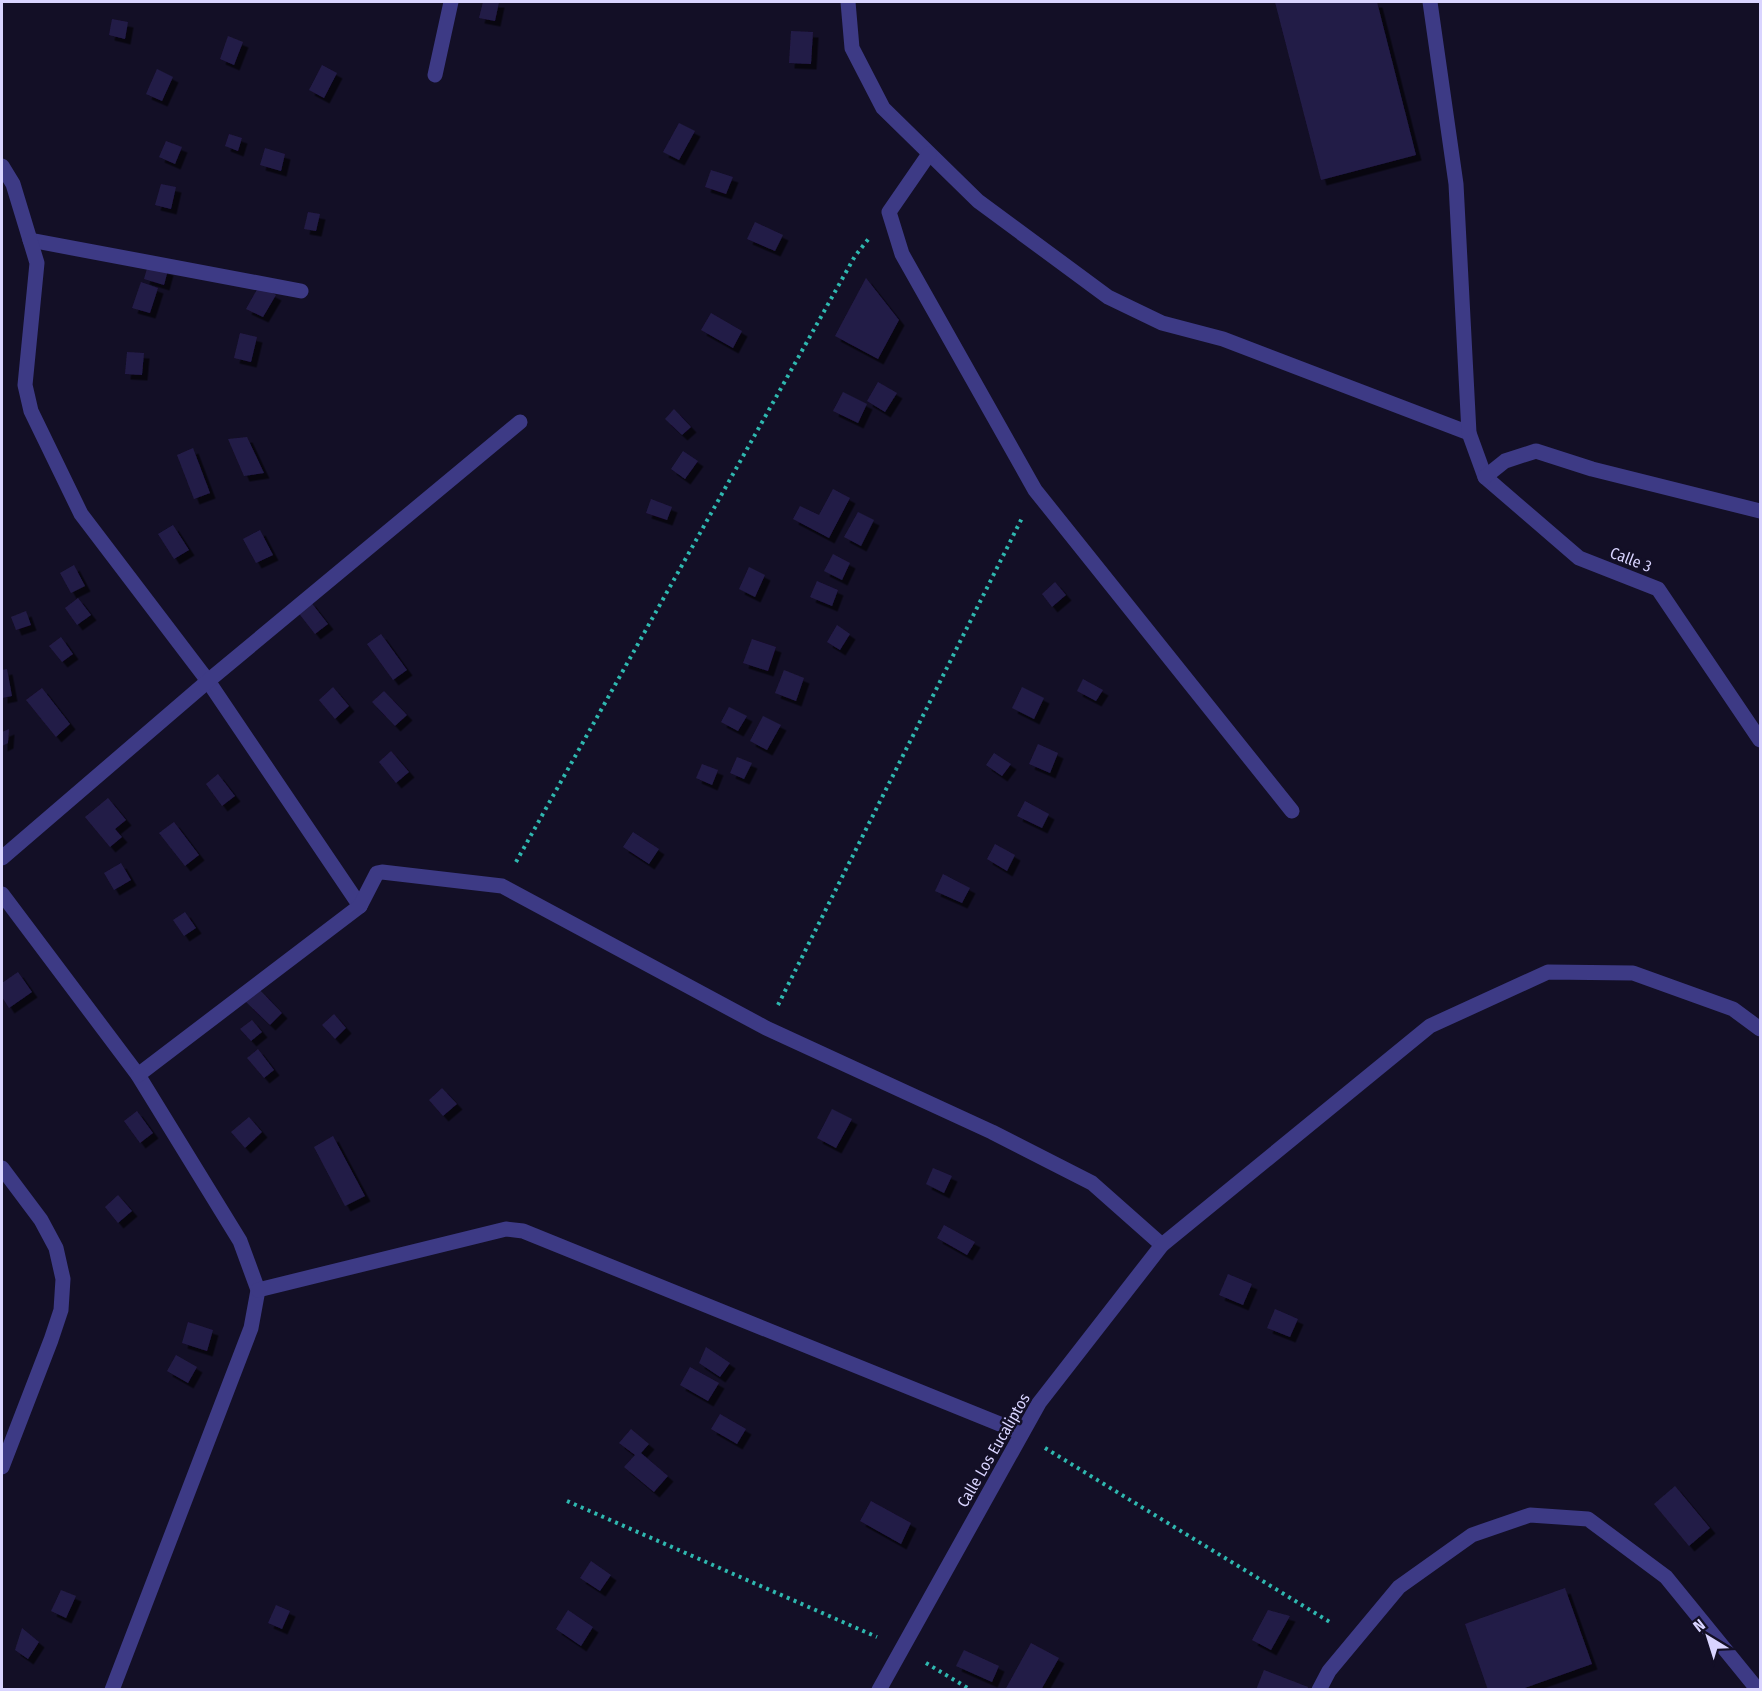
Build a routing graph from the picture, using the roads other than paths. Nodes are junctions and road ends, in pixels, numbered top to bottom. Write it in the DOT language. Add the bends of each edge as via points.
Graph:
graph roads {
  1 [pos="451,2"];
  2 [pos="848,2"];
  3 [pos="1430,2"];
  4 [pos="435,75"];
  5 [pos="929,154"];
  6 [pos="2,166"];
  7 [pos="30,240"];
  8 [pos="301,291"];
  9 [pos="520,422"];
  10 [pos="1469,434"];
  11 [pos="1485,477"];
  12 [pos="1761,511"];
  13 [pos="208,681"];
  14 [pos="1761,740"];
  15 [pos="1292,811"];
  16 [pos="2,858"];
  17 [pos="2,894"];
  18 [pos="360,906"];
  19 [pos="1761,1029"];
  20 [pos="138,1075"];
  21 [pos="2,1168"];
  22 [pos="1162,1245"];
  23 [pos="258,1290"];
  24 [pos="1022,1433"];
  25 [pos="2,1467"];
  26 [pos="112,1689"];
  27 [pos="879,1689"];
  28 [pos="1319,1689"];
  29 [pos="1758,1689"];
  1 -- 4 [label="street"];
  2 -- 5 [label="street" via="852,48 883,108"];
  3 -- 10 [label="street, Calle 3" via="1456,184"];
  5 -- 10 [label="street" via="978,201 1108,297 1162,323 1223,339"];
  5 -- 15 [label="street" via="889,212 902,254 1035,490"];
  6 -- 7 [label="street" via="13,184"];
  7 -- 8 [label="street"];
  7 -- 13 [label="street" via="37,263 25,385 31,411 81,514"];
  9 -- 13 [label="street"];
  10 -- 11 [label="street, Calle 3"];
  11 -- 12 [label="street" via="1504,461 1536,451"];
  11 -- 14 [label="street, Calle 3" via="1579,558 1658,589"];
  13 -- 16 [label="street"];
  13 -- 18 [label="street"];
  17 -- 20 [label="street"];
  18 -- 20 [label="street"];
  18 -- 22 [label="street" via="377,873 382,872 502,886 766,1028 992,1132 1092,1183"];
  19 -- 22 [label="street, Calle Los Eucaliptos" via="1733,1010 1633,973 1548,972 1430,1026"];
  20 -- 23 [label="street" via="240,1241"];
  21 -- 25 [label="street" via="41,1220 56,1248 63,1279 61,1310"];
  22 -- 24 [label="street, Calle Los Eucaliptos" via="1039,1402"];
  23 -- 24 [label="street" via="506,1229 523,1231"];
  23 -- 26 [label="street" via="251,1328"];
  24 -- 27 [label="street, Calle Los Eucaliptos"];
  28 -- 29 [label="street" via="1329,1671 1399,1587 1472,1535 1530,1515 1587,1519 1666,1577"];
}
